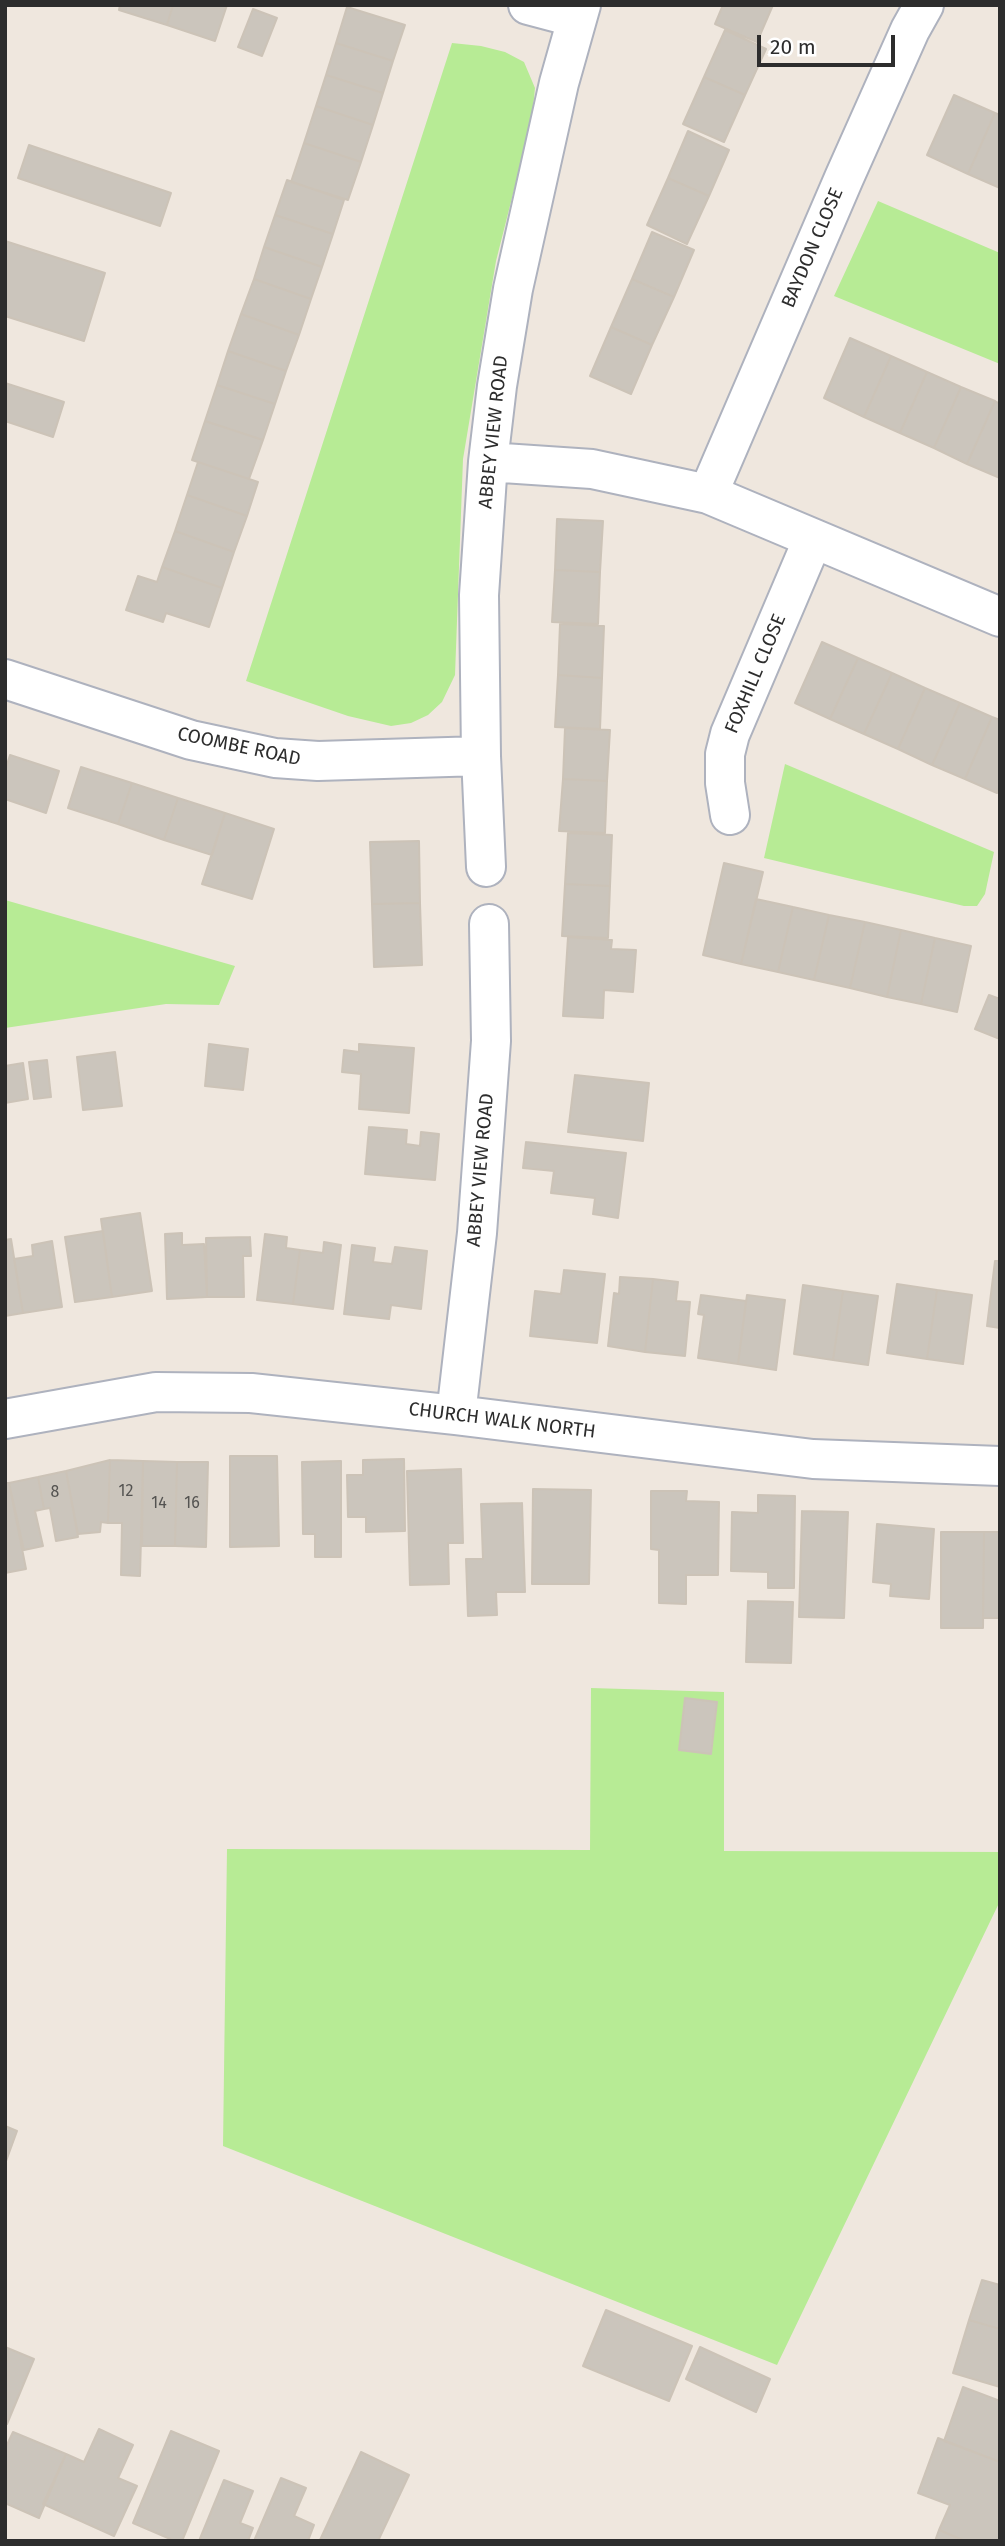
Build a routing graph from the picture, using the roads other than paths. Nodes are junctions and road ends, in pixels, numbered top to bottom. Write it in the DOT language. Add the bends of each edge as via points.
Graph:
graph roads {
  1 [pos="528,5"];
  2 [pos="924,5"];
  3 [pos="579,12"];
  4 [pos="488,462"];
  5 [pos="708,494"];
  6 [pos="813,539"];
  7 [pos="1000,617"];
  8 [pos="5,679"];
  9 [pos="481,756"];
  10 [pos="730,815"];
  11 [pos="486,867"];
  12 [pos="489,923"];
  13 [pos="456,1415"];
  14 [pos="5,1419"];
  15 [pos="1000,1466"];
  1 -- 3 [label="street"];
  2 -- 5 [label="street, BAYDON CLOSE"];
  3 -- 4 [label="street, ABBEY VIEW ROAD" via="513,289"];
  4 -- 5 [label="street" via="593,469"];
  4 -- 9 [label="street, ABBEY VIEW ROAD" via="479,595"];
  5 -- 6 [label="street"];
  6 -- 7 [label="street"];
  6 -- 10 [label="street, FOXHILL CLOSE" via="730,734 725,754"];
  8 -- 9 [label="street, COOMBE ROAD" via="191,740 275,758"];
  9 -- 11 [label="street, ABBEY VIEW ROAD"];
  12 -- 13 [label="street, ABBEY VIEW ROAD" via="491,1041 477,1233"];
  13 -- 14 [label="street, CHURCH WALK NORTH" via="202,1391 156,1392"];
  13 -- 15 [label="street, CHURCH WALK NORTH" via="813,1459"];
}
